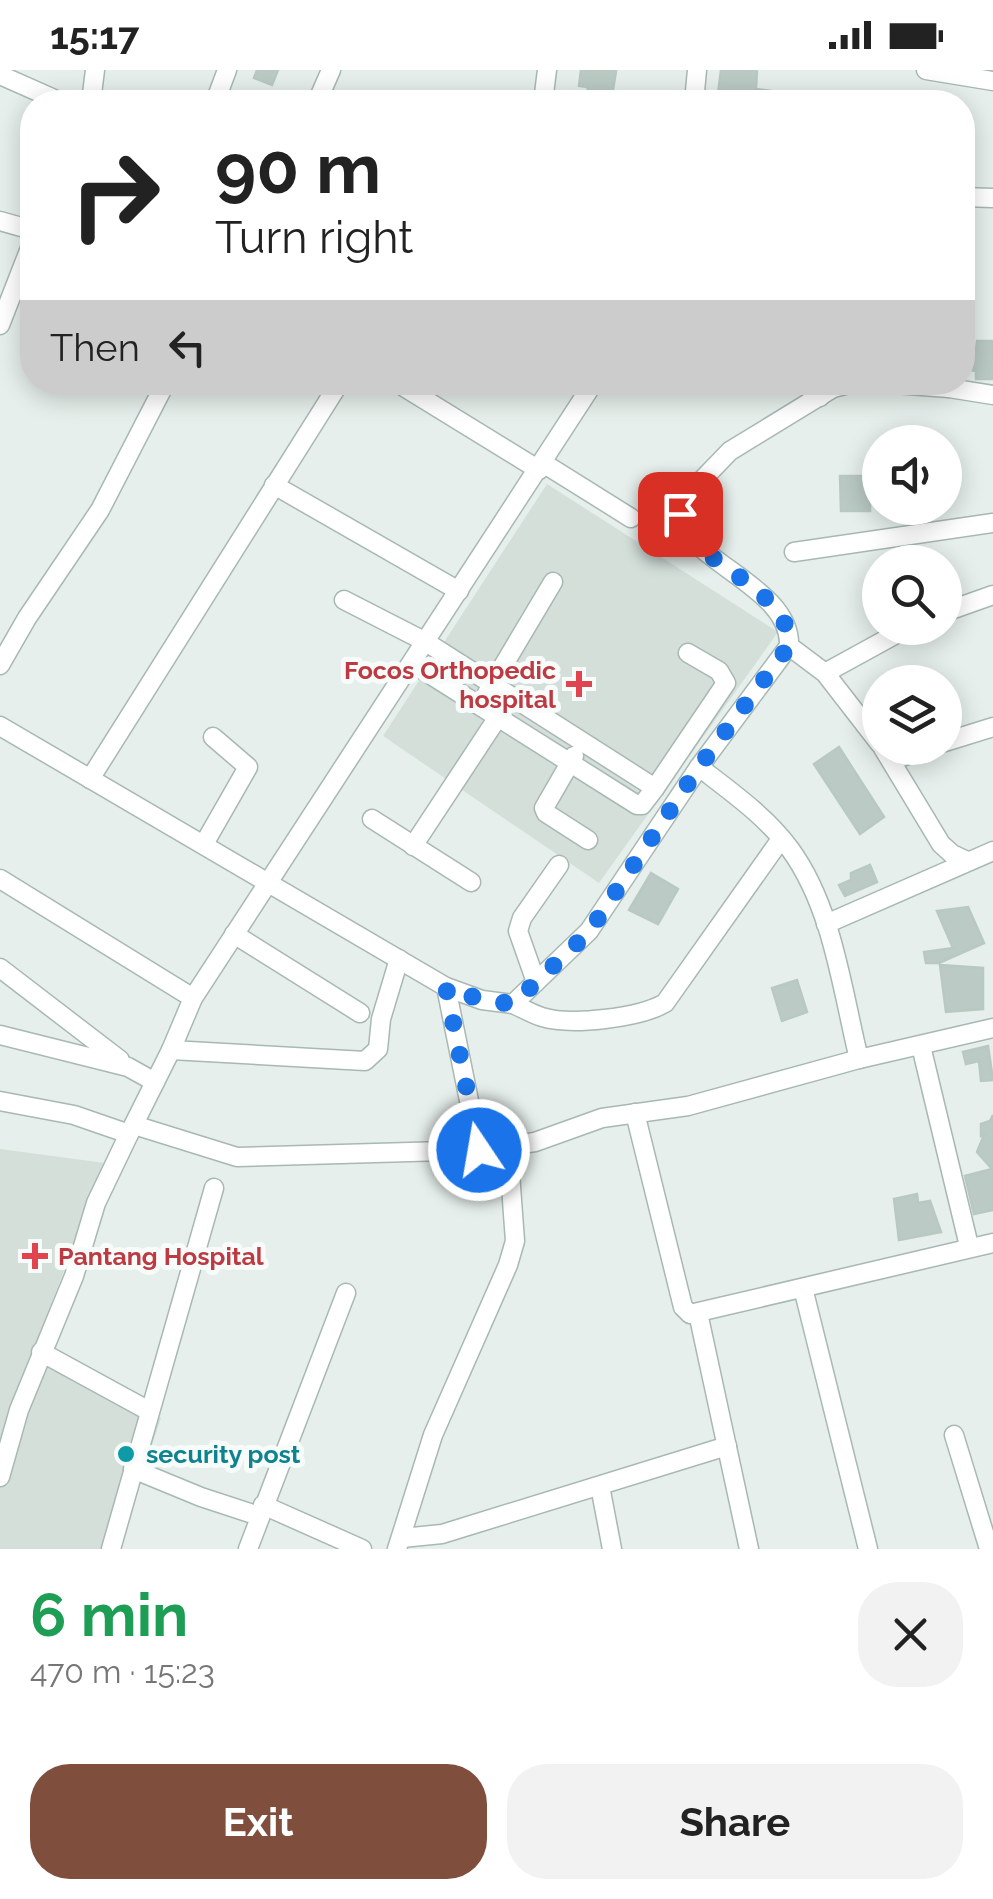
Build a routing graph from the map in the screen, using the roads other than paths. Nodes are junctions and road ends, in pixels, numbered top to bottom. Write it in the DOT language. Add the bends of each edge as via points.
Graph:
graph roads {
  1 [pos="926,70"];
  2 [pos="8,75"];
  3 [pos="993,81"];
  4 [pos="37,90"];
  5 [pos="20,274"];
  6 [pos="0,325"];
  7 [pos="159,395"];
  8 [pos="332,395"];
  9 [pos="418,395"];
  10 [pos="586,395"];
  11 [pos="801,395"];
  12 [pos="541,466"];
  13 [pos="274,485"];
  14 [pos="632,518"];
  15 [pos="993,523"];
  16 [pos="794,552"];
  17 [pos="553,582"];
  18 [pos="459,591"];
  19 [pos="993,595"];
  20 [pos="344,600"];
  21 [pos="962,606"];
  22 [pos="426,642"];
  23 [pos="877,645"];
  24 [pos="789,646"];
  25 [pos="688,653"];
  26 [pos="412,663"];
  27 [pos="0,665"];
  28 [pos="825,673"];
  29 [pos="492,685"];
  30 [pos="480,706"];
  31 [pos="498,717"];
  32 [pos="862,720"];
  33 [pos="0,726"];
  34 [pos="993,727"];
  35 [pos="213,737"];
  36 [pos="962,737"];
  37 [pos="582,743"];
  38 [pos="570,764"];
  39 [pos="894,765"];
  40 [pos="699,767"];
  41 [pos="90,779"];
  42 [pos="656,788"];
  43 [pos="372,819"];
  44 [pos="588,840"];
  45 [pos="781,840"];
  46 [pos="204,844"];
  47 [pos="414,846"];
  48 [pos="993,851"];
  49 [pos="968,860"];
  50 [pos="559,864"];
  51 [pos="0,880"];
  52 [pos="268,882"];
  53 [pos="470,882"];
  54 [pos="826,924"];
  55 [pos="234,934"];
  56 [pos="399,959"];
  57 [pos="0,968"];
  58 [pos="536,982"];
  59 [pos="446,987"];
  60 [pos="192,998"];
  61 [pos="513,1004"];
  62 [pos="360,1013"];
  63 [pos="993,1028"];
  64 [pos="0,1035"];
  65 [pos="921,1046"];
  66 [pos="172,1050"];
  67 [pos="859,1060"];
  68 [pos="128,1067"];
  69 [pos="156,1082"];
  70 [pos="0,1101"];
  71 [pos="634,1113"];
  72 [pos="132,1130"];
  73 [pos="508,1146"];
  74 [pos="479,1150"];
  75 [pos="214,1188"];
  76 [pos="993,1243"];
  77 [pos="969,1246"];
  78 [pos="803,1288"];
  79 [pos="346,1293"];
  80 [pos="698,1314"];
  81 [pos="41,1352"];
  82 [pos="150,1412"];
  83 [pos="954,1434"];
  84 [pos="727,1446"];
  85 [pos="134,1469"];
  86 [pos="0,1477"];
  87 [pos="600,1486"];
  88 [pos="261,1511"];
  89 [pos="400,1544"];
  90 [pos="111,1549"];
  91 [pos="248,1549"];
  92 [pos="362,1549"];
  93 [pos="612,1549"];
  94 [pos="749,1549"];
  95 [pos="868,1549"];
  96 [pos="990,1549"];
  1 -- 3 [label="street"];
  2 -- 4 [label="street"];
  5 -- 6 [label="street"];
  7 -- 27 [label="street" via="100,510"];
  8 -- 13 [label="street"];
  9 -- 12 [label="street"];
  10 -- 12 [label="street"];
  11 -- 24 [label="street" via="719,460 678,519 773,606 790,630"];
  12 -- 14 [label="street"];
  12 -- 18 [label="street"];
  13 -- 18 [label="street"];
  13 -- 41 [label="street"];
  15 -- 16 [label="street"];
  17 -- 29 [label="street"];
  18 -- 22 [label="street"];
  19 -- 21 [label="street"];
  20 -- 22 [label="street"];
  22 -- 26 [label="street"];
  22 -- 29 [label="street"];
  23 -- 28 [label="street"];
  24 -- 28 [label="street"];
  24 -- 40 [label="street"];
  25 -- 42 [label="street" via="719,671 726,683"];
  26 -- 30 [label="street"];
  26 -- 52 [label="street"];
  28 -- 32 [label="street"];
  29 -- 30 [label="street"];
  29 -- 37 [label="street"];
  30 -- 31 [label="street"];
  31 -- 38 [label="street"];
  31 -- 47 [label="street"];
  33 -- 41 [label="street"];
  34 -- 36 [label="street"];
  35 -- 46 [label="street" via="248,766"];
  37 -- 38 [label="street"];
  37 -- 42 [label="street"];
  38 -- 42 [label="street" via="637,806"];
  38 -- 44 [label="street" via="544,808"];
  39 -- 49 [label="street" via="941,844"];
  40 -- 45 [label="street"];
  40 -- 58 [label="street" via="589,932"];
  41 -- 46 [label="street"];
  43 -- 47 [label="street"];
  45 -- 54 [label="street" via="808,877"];
  45 -- 61 [label="street" via="665,1003 594,1020 540,1016"];
  46 -- 52 [label="street"];
  47 -- 53 [label="street"];
  48 -- 49 [label="street"];
  49 -- 54 [label="street"];
  50 -- 58 [label="street" via="518,930"];
  51 -- 60 [label="street"];
  52 -- 55 [label="street"];
  52 -- 56 [label="street"];
  54 -- 67 [label="street"];
  55 -- 60 [label="street"];
  55 -- 62 [label="street"];
  56 -- 59 [label="street"];
  56 -- 66 [label="street" via="378,1049 365,1061"];
  57 -- 68 [label="street"];
  58 -- 61 [label="street"];
  59 -- 61 [label="street"];
  59 -- 74 [label="street"];
  60 -- 66 [label="street"];
  63 -- 65 [label="street"];
  64 -- 68 [label="street"];
  65 -- 67 [label="street"];
  65 -- 77 [label="street"];
  66 -- 69 [label="street"];
  67 -- 71 [label="street" via="688,1106"];
  68 -- 69 [label="street"];
  69 -- 72 [label="street"];
  70 -- 72 [label="street"];
  71 -- 73 [label="street"];
  71 -- 80 [label="street" via="683,1307"];
  72 -- 74 [label="street" via="237,1157"];
  72 -- 81 [label="street" via="96,1202"];
  73 -- 74 [label="street"];
  73 -- 89 [label="street" via="515,1241 434,1435"];
  75 -- 82 [label="street"];
  76 -- 77 [label="street"];
  77 -- 78 [label="street"];
  78 -- 80 [label="street"];
  78 -- 95 [label="street"];
  79 -- 88 [label="street"];
  80 -- 84 [label="street"];
  81 -- 82 [label="street"];
  81 -- 86 [label="street"];
  82 -- 85 [label="street"];
  83 -- 96 [label="street"];
  84 -- 87 [label="street"];
  84 -- 94 [label="street"];
  85 -- 88 [label="street" via="201,1497"];
  85 -- 90 [label="street"];
  87 -- 89 [label="street"];
  87 -- 93 [label="street"];
  88 -- 91 [label="street"];
  88 -- 92 [label="street"];
}
